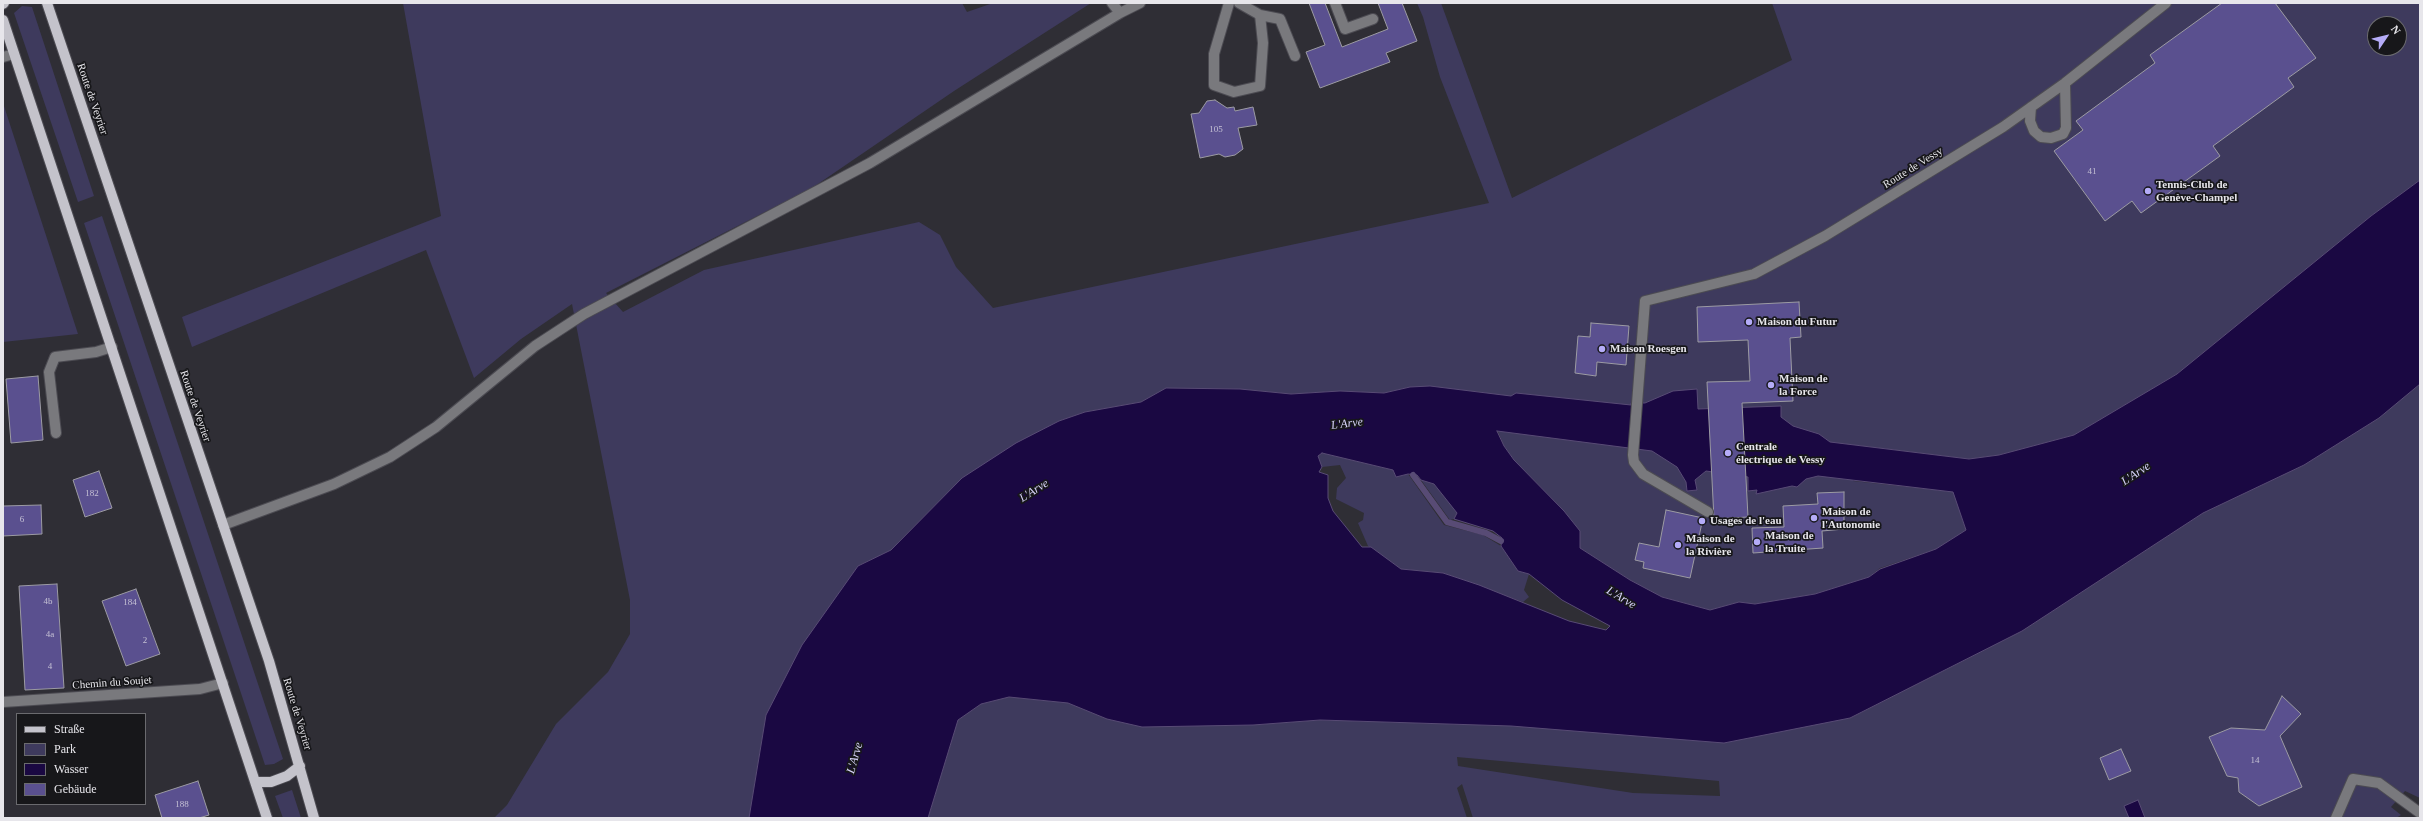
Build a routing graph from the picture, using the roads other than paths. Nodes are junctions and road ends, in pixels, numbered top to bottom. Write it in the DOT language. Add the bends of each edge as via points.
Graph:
graph roads {
  1 [pos="47,3"];
  2 [pos="1112,3"];
  3 [pos="1140,3"];
  4 [pos="1230,3"];
  5 [pos="1239,3"];
  6 [pos="1335,3"];
  7 [pos="2166,3"];
  8 [pos="1120,13"];
  9 [pos="1260,15"];
  10 [pos="1373,19"];
  11 [pos="3,20"];
  12 [pos="14,54"];
  13 [pos="1295,56"];
  14 [pos="3,57"];
  15 [pos="2065,84"];
  16 [pos="2031,107"];
  17 [pos="112,347"];
  18 [pos="56,434"];
  19 [pos="1708,512"];
  20 [pos="223,525"];
  21 [pos="223,683"];
  22 [pos="3,702"];
  23 [pos="300,766"];
  24 [pos="256,782"];
  25 [pos="2420,814"];
  26 [pos="267,818"];
  27 [pos="314,818"];
  28 [pos="2336,818"];
  29 [pos="2414,818"];
  1 -- 20 [label="main road, Route de Veyrier"];
  2 -- 8 [label="street"];
  3 -- 8 [label="street"];
  4 -- 9 [label="street" via="1214,54 1214,85 1234,92 1260,86 1263,43"];
  5 -- 9 [label="street"];
  6 -- 10 [label="street" via="1345,29"];
  7 -- 15 [label="street, Route de Vessy"];
  8 -- 20 [label="street" via="870,163 584,314 535,346 436,427 390,457 334,484"];
  9 -- 13 [label="street" via="1280,19"];
  11 -- 12 [label="main road"];
  12 -- 14 [label="street"];
  12 -- 17 [label="main road"];
  15 -- 16 [label="street, Route de Vessy"];
  15 -- 16 [label="street" via="2066,128 2063,134 2051,138 2041,137 2034,131 2030,121"];
  16 -- 19 [label="street, Route de Vessy" via="2003,127 1825,236 1765,269 1737,279 1645,301 1634,462 1640,471"];
  17 -- 18 [label="street" via="96,352 55,357 48,372"];
  17 -- 21 [label="main road"];
  20 -- 23 [label="main road, Route de Veyrier" via="269,661"];
  21 -- 22 [label="street, Chemin du Soujet" via="200,689"];
  21 -- 24 [label="main road"];
  23 -- 24 [label="main road" via="287,776 276,780"];
  23 -- 27 [label="main road, Route de Veyrier"];
  24 -- 26 [label="main road"];
  25 -- 28 [label="street" via="2379,783 2353,779"];
  25 -- 29 [label="street"];
}
